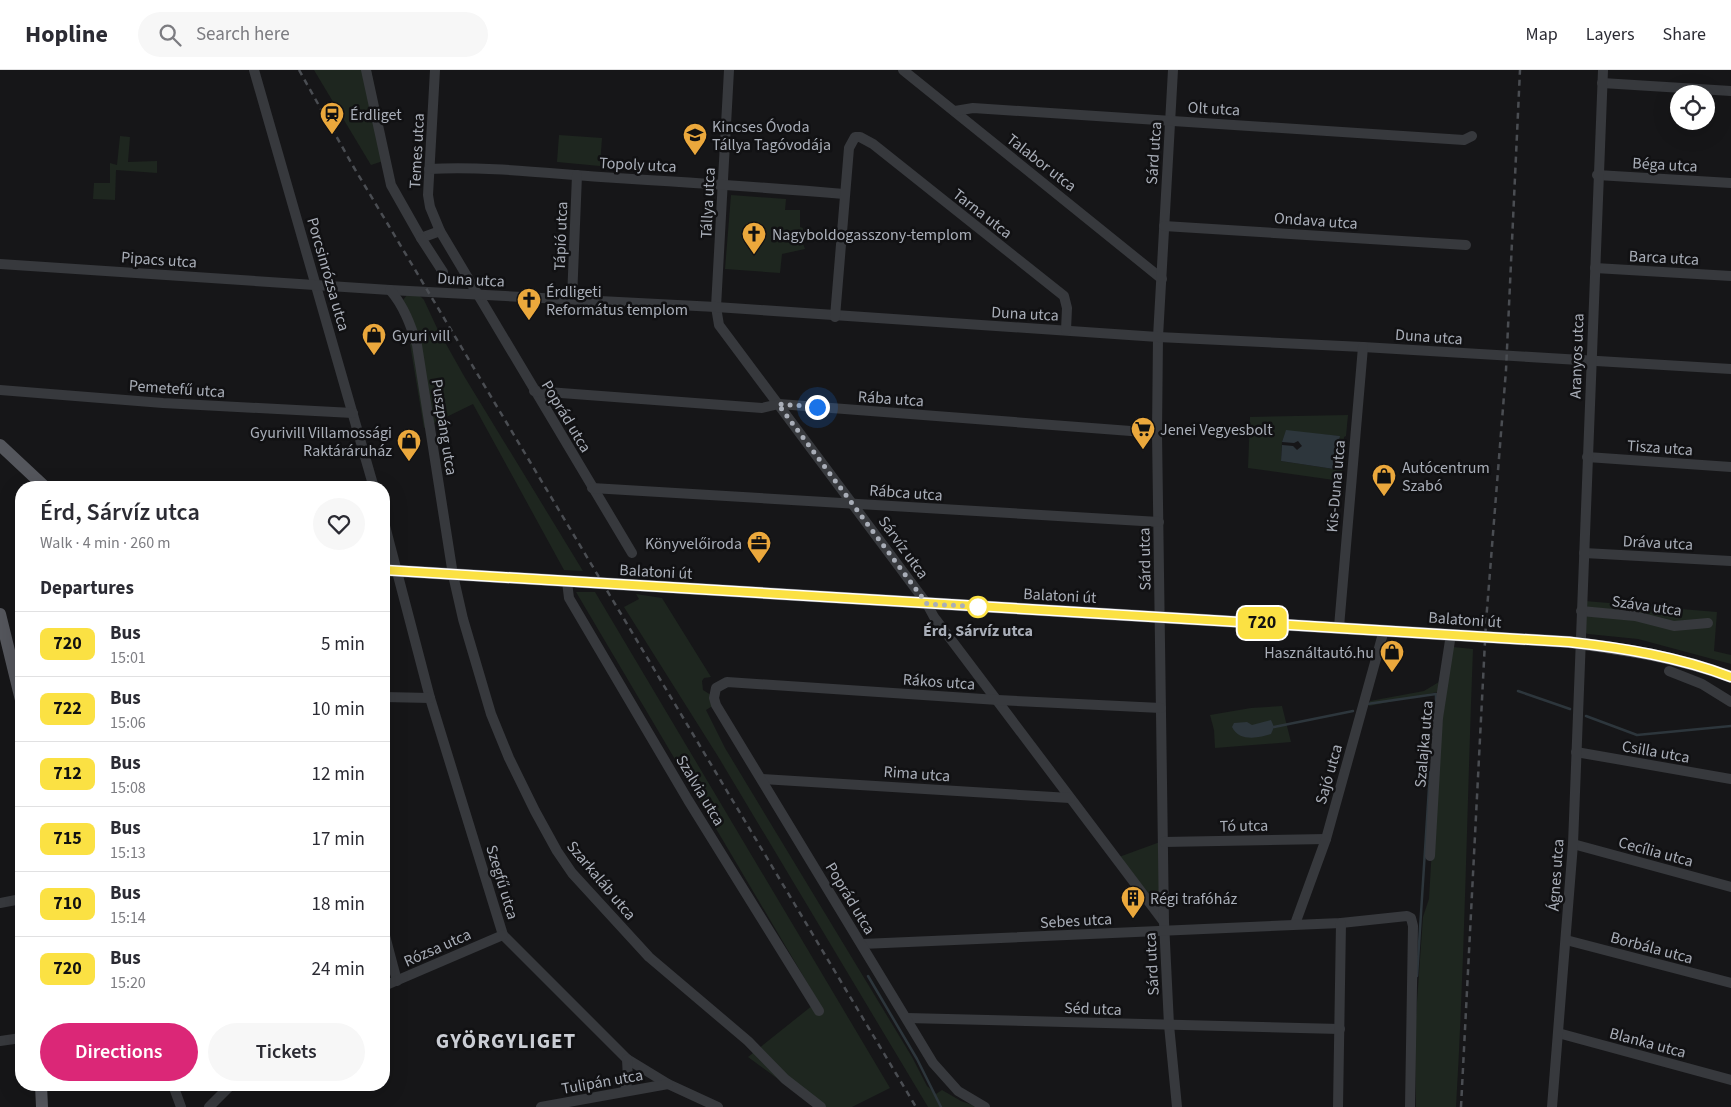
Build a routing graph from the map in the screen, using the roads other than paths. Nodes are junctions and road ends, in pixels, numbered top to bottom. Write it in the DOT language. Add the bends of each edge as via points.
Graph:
graph roads {
  1 [pos="254,70"];
  2 [pos="366,70"];
  3 [pos="436,70"];
  4 [pos="729,70"];
  5 [pos="904,70"];
  6 [pos="1174,70"];
  7 [pos="1603,70"];
  8 [pos="1602,83"];
  9 [pos="1731,91"];
  10 [pos="954,111"];
  11 [pos="1170,121"];
  12 [pos="1472,136"];
  13 [pos="429,169"];
  14 [pos="577,175"];
  15 [pos="1598,175"];
  16 [pos="1731,183"];
  17 [pos="724,184"];
  18 [pos="844,194"];
  19 [pos="1164,226"];
  20 [pos="440,231"];
  21 [pos="421,238"];
  22 [pos="1466,245"];
  23 [pos="0,264"];
  24 [pos="1595,268"];
  25 [pos="443,272"];
  26 [pos="1731,276"];
  27 [pos="1162,279"];
  28 [pos="316,284"];
  29 [pos="390,290"];
  30 [pos="477,294"];
  31 [pos="572,299"];
  32 [pos="716,307"];
  33 [pos="835,317"];
  34 [pos="1066,330"];
  35 [pos="1158,337"];
  36 [pos="1363,346"];
  37 [pos="1591,361"];
  38 [pos="1731,369"];
  39 [pos="0,390"];
  40 [pos="534,391"];
  41 [pos="778,404"];
  42 [pos="353,413"];
  43 [pos="1157,433"];
  44 [pos="0,445"];
  45 [pos="1587,457"];
  46 [pos="1731,467"];
  47 [pos="39,481"];
  48 [pos="372,481"];
  49 [pos="592,488"];
  50 [pos="854,504"];
  51 [pos="1159,522"];
  52 [pos="390,544"];
  53 [pos="632,553"];
  54 [pos="1584,553"];
  55 [pos="1731,561"];
  56 [pos="390,570"];
  57 [pos="397,570"];
  58 [pos="453,575"];
  59 [pos="567,582"];
  60 [pos="927,604"];
  61 [pos="1581,611"];
  62 [pos="0,614"];
  63 [pos="1160,616"];
  64 [pos="1708,623"];
  65 [pos="1339,627"];
  66 [pos="1384,630"];
  67 [pos="1451,634"];
  68 [pos="1580,644"];
  69 [pos="15,664"];
  70 [pos="1669,671"];
  71 [pos="1731,677"];
  72 [pos="716,688"];
  73 [pos="390,697"];
  74 [pos="430,698"];
  75 [pos="998,700"];
  76 [pos="1731,702"];
  77 [pos="1161,708"];
  78 [pos="1576,752"];
  79 [pos="762,779"];
  80 [pos="1731,779"];
  81 [pos="1070,798"];
  82 [pos="1326,838"];
  83 [pos="1164,842"];
  84 [pos="1573,844"];
  85 [pos="1430,856"];
  86 [pos="1731,886"];
  87 [pos="15,900"];
  88 [pos="0,903"];
  89 [pos="1341,923"];
  90 [pos="1295,924"];
  91 [pos="1165,926"];
  92 [pos="503,935"];
  93 [pos="1566,940"];
  94 [pos="862,944"];
  95 [pos="390,957"];
  96 [pos="396,982"];
  97 [pos="1731,983"];
  98 [pos="390,984"];
  99 [pos="819,1011"];
  100 [pos="906,1018"];
  101 [pos="1169,1025"];
  102 [pos="1340,1030"];
  103 [pos="1558,1033"];
  104 [pos="15,1039"];
  105 [pos="0,1041"];
  106 [pos="627,1060"];
  107 [pos="1731,1080"];
  108 [pos="668,1084"];
  109 [pos="41,1091"];
  110 [pos="175,1091"];
  111 [pos="225,1091"];
  112 [pos="626,1091"];
  113 [pos="42,1107"];
  114 [pos="181,1107"];
  115 [pos="209,1107"];
  116 [pos="541,1107"];
  117 [pos="718,1107"];
  118 [pos="821,1107"];
  119 [pos="985,1107"];
  120 [pos="1177,1107"];
  121 [pos="1338,1107"];
  122 [pos="1410,1107"];
  123 [pos="1552,1107"];
  1 -- 28 [label="street, Porcsinrózsa utca"];
  2 -- 21 [label="street, Temes utca" via="391,185"];
  3 -- 13 [label="street, Temes utca"];
  4 -- 17 [label="street, Tállya utca"];
  5 -- 10 [label="street, Talabor utca"];
  6 -- 11 [label="street, Sárd utca"];
  7 -- 8 [label="street, Aranyos utca"];
  8 -- 9 [label="street"];
  8 -- 15 [label="street, Aranyos utca"];
  10 -- 11 [label="street, Olt utca" via="973,108"];
  10 -- 27 [label="street, Talabor utca"];
  11 -- 12 [label="street, Olt utca" via="1464,140"];
  11 -- 19 [label="street, Sárd utca"];
  13 -- 14 [label="street, Topoly utca"];
  13 -- 20 [label="street, Temes utca" via="430,207"];
  14 -- 17 [label="street, Topoly utca"];
  14 -- 31 [label="street, Tápió utca"];
  15 -- 16 [label="street, Béga utca"];
  15 -- 24 [label="street, Aranyos utca"];
  17 -- 18 [label="street, Topoly utca"];
  17 -- 32 [label="street, Tállya utca"];
  18 -- 33 [label="street"];
  18 -- 34 [label="street, Tarna utca" via="848,148 855,137 860,137 1064,296"];
  19 -- 22 [label="street, Ondava utca"];
  19 -- 27 [label="street, Sárd utca"];
  20 -- 21 [label="street"];
  20 -- 30 [label="street, Temes utca"];
  21 -- 25 [label="street, Temes utca"];
  23 -- 28 [label="street, Pipacs utca"];
  24 -- 26 [label="street, Barca utca"];
  24 -- 37 [label="street, Aranyos utca"];
  27 -- 35 [label="street, Sárd utca"];
  28 -- 29 [label="street, Duna utca"];
  28 -- 42 [label="street, Porcsinrózsa utca"];
  29 -- 30 [label="street, Duna utca"];
  29 -- 58 [label="street, Puszpáng utca" via="407,315 419,353"];
  30 -- 31 [label="street, Duna utca"];
  30 -- 40 [label="street, Poprád utca"];
  31 -- 32 [label="street, Duna utca"];
  32 -- 33 [label="street, Duna utca"];
  32 -- 41 [label="street, Sárvíz utca" via="719,325"];
  33 -- 34 [label="street, Duna utca"];
  34 -- 35 [label="street, Duna utca"];
  35 -- 36 [label="street, Duna utca"];
  35 -- 43 [label="street, Sárd utca"];
  36 -- 37 [label="street, Duna utca"];
  36 -- 65 [label="street, Kis-Duna utca"];
  37 -- 38 [label="street, Duna utca"];
  37 -- 45 [label="street, Aranyos utca"];
  39 -- 42 [label="street, Pemetefű utca"];
  40 -- 41 [label="street, Rába utca" via="762,408"];
  40 -- 49 [label="street, Poprád utca"];
  41 -- 43 [label="street, Rába utca"];
  41 -- 50 [label="street, Sárvíz utca"];
  42 -- 48 [label="street, Porcsinrózsa utca"];
  43 -- 51 [label="street, Sárd utca"];
  44 -- 47 [label="main road"];
  45 -- 46 [label="street, Tisza utca"];
  45 -- 54 [label="street, Aranyos utca"];
  49 -- 50 [label="street, Rábca utca"];
  49 -- 53 [label="street, Poprád utca"];
  50 -- 51 [label="street, Rábca utca"];
  50 -- 60 [label="street, Sárvíz utca"];
  51 -- 63 [label="street, Sárd utca"];
  52 -- 57 [label="street"];
  54 -- 55 [label="street, Dráva utca"];
  54 -- 61 [label="street, Aranyos utca"];
  56 -- 57 [label="main road, Balatoni út"];
  57 -- 58 [label="main road, Balatoni út"];
  57 -- 74 [label="street, Szegfű utca"];
  58 -- 59 [label="main road, Balatoni út"];
  58 -- 118 [label="street, Szarkaláb utca" via="491,714 509,758 557,852 590,894 648,956 748,1041 785,1079"];
  59 -- 60 [label="main road, Balatoni út"];
  59 -- 99 [label="street, Szalvia utca" via="569,598 688,800"];
  60 -- 63 [label="main road, Balatoni út"];
  60 -- 75 [label="street, Sárvíz utca"];
  61 -- 64 [label="street, Száva utca" via="1635,616 1674,626"];
  61 -- 68 [label="street, Aranyos utca"];
  62 -- 69 [label="main road"];
  63 -- 65 [label="main road, Balatoni út"];
  63 -- 77 [label="street, Sárd utca"];
  65 -- 66 [label="main road, Balatoni út"];
  66 -- 67 [label="main road, Balatoni út"];
  66 -- 82 [label="street, Sajó utca"];
  67 -- 68 [label="main road, Balatoni út"];
  67 -- 85 [label="street, Szalajka utca" via="1438,718"];
  68 -- 71 [label="main road, Balatoni út" via="1664,656"];
  68 -- 78 [label="street, Ágnes utca"];
  70 -- 76 [label="street" via="1702,684"];
  72 -- 75 [label="street, Rákos utca" via="728,682"];
  72 -- 79 [label="street, Poprád utca" via="716,705"];
  73 -- 74 [label="street"];
  74 -- 92 [label="street, Szegfű utca"];
  75 -- 77 [label="street, Rákos utca"];
  75 -- 81 [label="street, Sárvíz utca"];
  77 -- 83 [label="street, Sárd utca"];
  78 -- 80 [label="street, Csilla utca"];
  78 -- 84 [label="street, Ágnes utca"];
  79 -- 81 [label="street, Rima utca"];
  79 -- 94 [label="street, Poprád utca"];
  81 -- 91 [label="street, Sárvíz utca"];
  82 -- 83 [label="street, Tó utca"];
  82 -- 90 [label="street, Sajó utca"];
  83 -- 91 [label="street, Sárd utca"];
  84 -- 86 [label="street, Cecília utca"];
  84 -- 93 [label="street, Ágnes utca"];
  87 -- 88 [label="street"];
  89 -- 90 [label="street, Sebes utca"];
  89 -- 102 [label="street"];
  89 -- 122 [label="street, Sebes utca" via="1401,915 1411,918"];
  90 -- 91 [label="street, Sebes utca"];
  91 -- 94 [label="street, Sebes utca"];
  91 -- 101 [label="street, Sárd utca"];
  92 -- 96 [label="street, Rózsa utca"];
  92 -- 106 [label="street, Szegfű utca"];
  93 -- 97 [label="street, Borbála utca"];
  93 -- 103 [label="street, Ágnes utca"];
  94 -- 100 [label="street, Poprád utca"];
  95 -- 96 [label="street"];
  96 -- 98 [label="street, Rózsa utca"];
  100 -- 101 [label="street, Séd utca"];
  100 -- 119 [label="street, Poprád utca" via="946,1079 965,1096"];
  101 -- 102 [label="street, Séd utca"];
  101 -- 120 [label="street, Sárd utca"];
  102 -- 121 [label="street"];
  103 -- 107 [label="street, Blanka utca"];
  103 -- 123 [label="street, Ágnes utca"];
  104 -- 105 [label="street"];
  106 -- 108 [label="street, Szegfű utca"];
  106 -- 112 [label="street"];
  108 -- 112 [label="street, Tulipán utca"];
  108 -- 117 [label="street, Szegfű utca"];
  109 -- 113 [label="main road"];
  110 -- 114 [label="street"];
  111 -- 115 [label="street"];
  112 -- 116 [label="street, Tulipán utca"];
}
